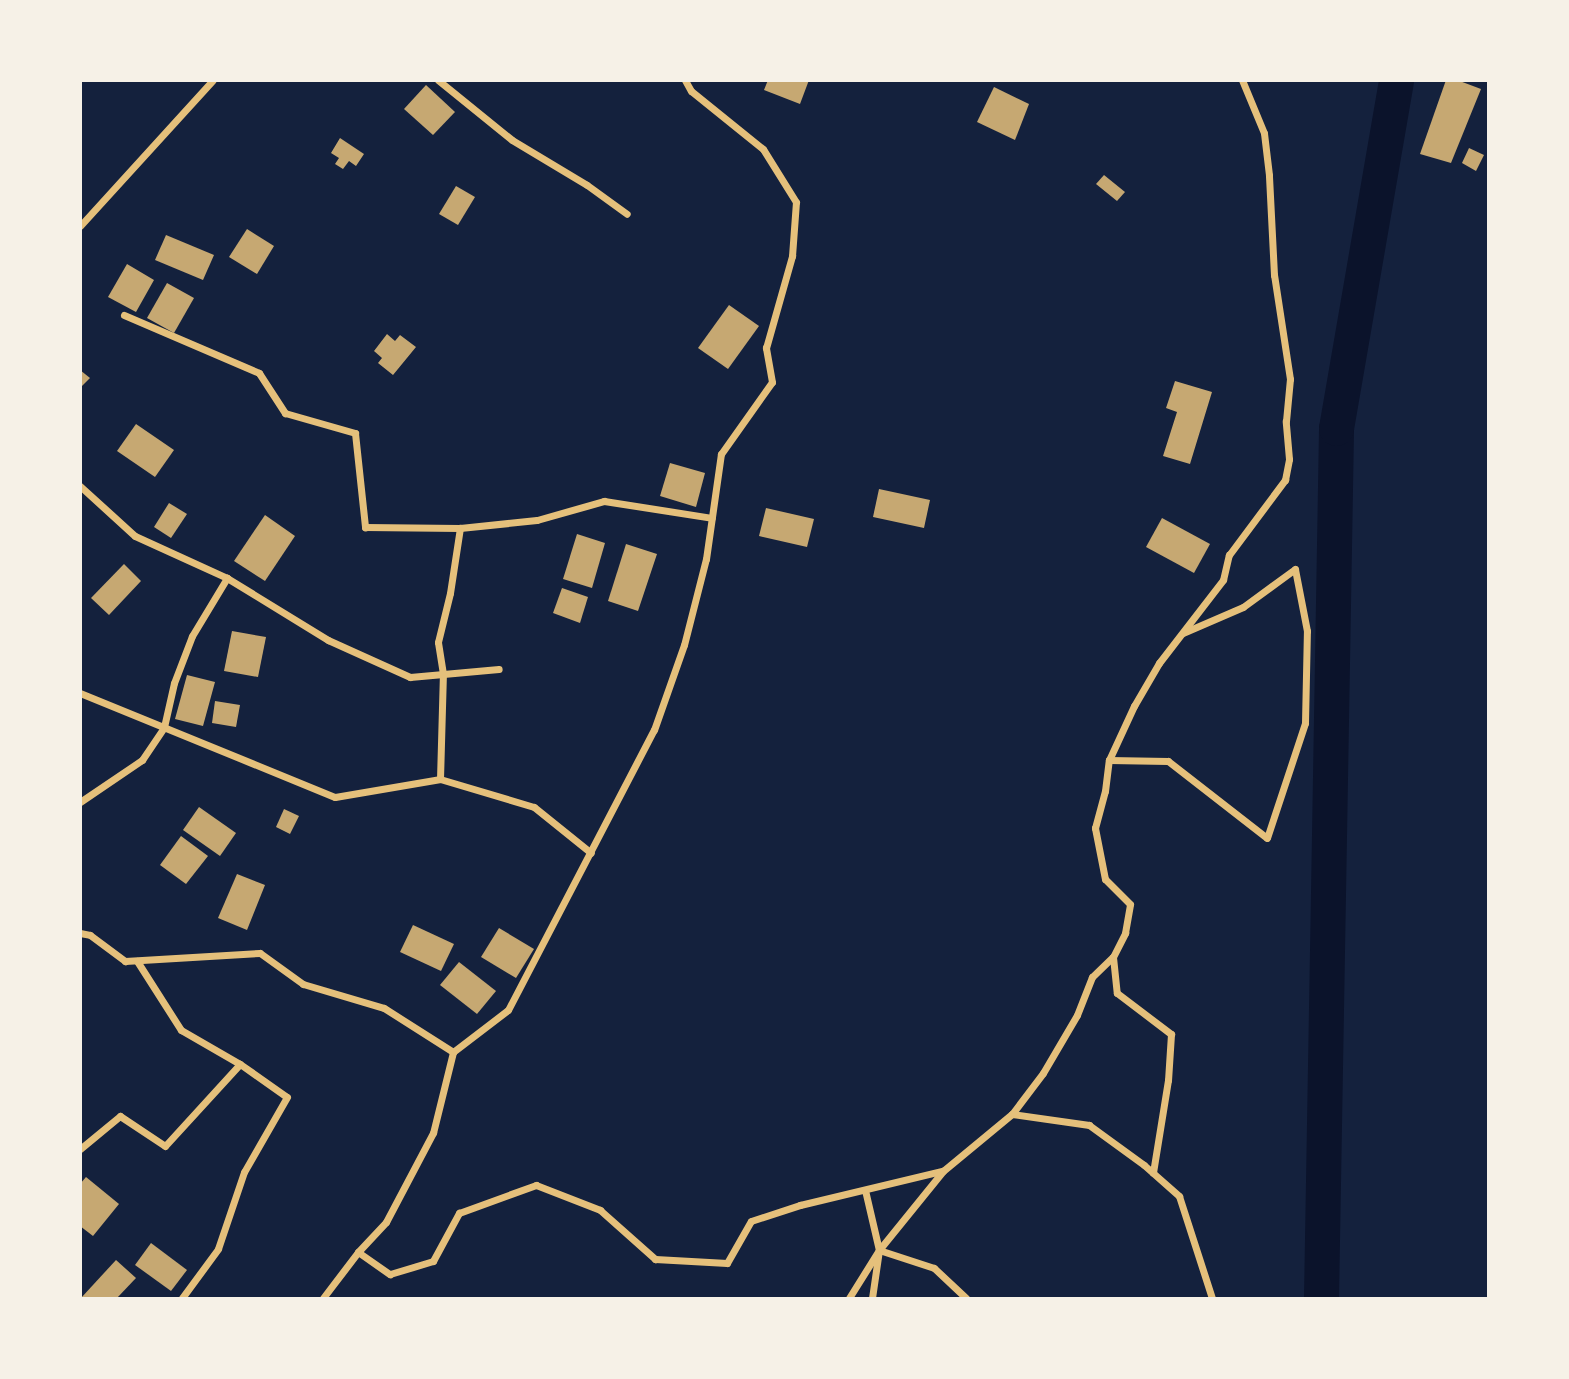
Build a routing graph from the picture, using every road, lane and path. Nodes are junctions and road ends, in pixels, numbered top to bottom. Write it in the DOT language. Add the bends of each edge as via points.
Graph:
graph roads {
  1 [pos="213,80"];
  2 [pos="438,80"];
  3 [pos="685,80"];
  4 [pos="1242,80"];
  5 [pos="627,214"];
  6 [pos="80,226"];
  7 [pos="124,315"];
  8 [pos="80,486"];
  9 [pos="712,518"];
  10 [pos="460,528"];
  11 [pos="227,578"];
  12 [pos="1182,634"];
  13 [pos="499,669"];
  14 [pos="443,674"];
  15 [pos="80,693"];
  16 [pos="164,727"];
  17 [pos="1109,760"];
  18 [pos="440,779"];
  19 [pos="80,802"];
  20 [pos="591,853"];
  21 [pos="80,933"];
  22 [pos="1114,957"];
  23 [pos="137,961"];
  24 [pos="453,1052"];
  25 [pos="240,1064"];
  26 [pos="1012,1114"];
  27 [pos="80,1149"];
  28 [pos="943,1171"];
  29 [pos="1153,1173"];
  30 [pos="865,1190"];
  31 [pos="879,1251"];
  32 [pos="358,1252"];
  33 [pos="182,1298"];
  34 [pos="323,1298"];
  35 [pos="849,1298"];
  36 [pos="872,1298"];
  37 [pos="966,1298"];
  38 [pos="1213,1298"];
  1 -- 6 [label="street"];
  2 -- 5 [label="street" via="512,140"];
  3 -- 9 [label="street" via="691,91 763,149 796,202 792,256 766,348 772,382 721,454"];
  4 -- 12 [label="street" via="1264,133 1274,275 1290,379 1289,458 1285,480 1229,555 1223,580"];
  7 -- 10 [label="street" via="259,373 285,413 355,433 365,527"];
  8 -- 11 [label="street" via="135,536"];
  9 -- 10 [label="street" via="604,501 537,520"];
  9 -- 20 [label="street" via="680,657 653,730"];
  10 -- 14 [label="street" via="438,642"];
  11 -- 14 [label="street" via="328,640 398,672 410,677"];
  11 -- 16 [label="street" via="192,636"];
  12 -- 17 [label="street" via="1159,663"];
  12 -- 17 [label="street" via="1243,607 1295,569 1307,631 1305,723 1267,838 1168,761"];
  13 -- 14 [label="street"];
  14 -- 18 [label="street"];
  15 -- 16 [label="street"];
  16 -- 18 [label="street" via="335,796"];
  16 -- 19 [label="street" via="142,760"];
  17 -- 22 [label="street" via="1095,828 1105,879 1130,904 1125,933"];
  18 -- 20 [label="street" via="534,807"];
  20 -- 24 [label="street" via="508,1010"];
  21 -- 23 [label="street" via="90,935 125,961"];
  22 -- 26 [label="street" via="1092,977 1077,1015"];
  22 -- 29 [label="street" via="1117,993 1171,1034"];
  23 -- 24 [label="street" via="260,953 303,984 384,1008"];
  23 -- 25 [label="street" via="181,1030"];
  24 -- 32 [label="street" via="433,1133 386,1222"];
  25 -- 27 [label="street" via="165,1146 121,1116"];
  25 -- 33 [label="street" via="287,1097 244,1172 218,1249"];
  26 -- 28 [label="street"];
  26 -- 29 [label="street" via="1089,1125"];
  28 -- 30 [label="street"];
  28 -- 31 [label="street"];
  29 -- 38 [label="street" via="1179,1196"];
  30 -- 31 [label="street"];
  30 -- 32 [label="street" via="751,1221 727,1263 655,1259 600,1210 536,1185 460,1213 433,1261 390,1274"];
  31 -- 35 [label="street"];
  31 -- 36 [label="street"];
  31 -- 37 [label="street" via="934,1268"];
  32 -- 34 [label="street"];
}
